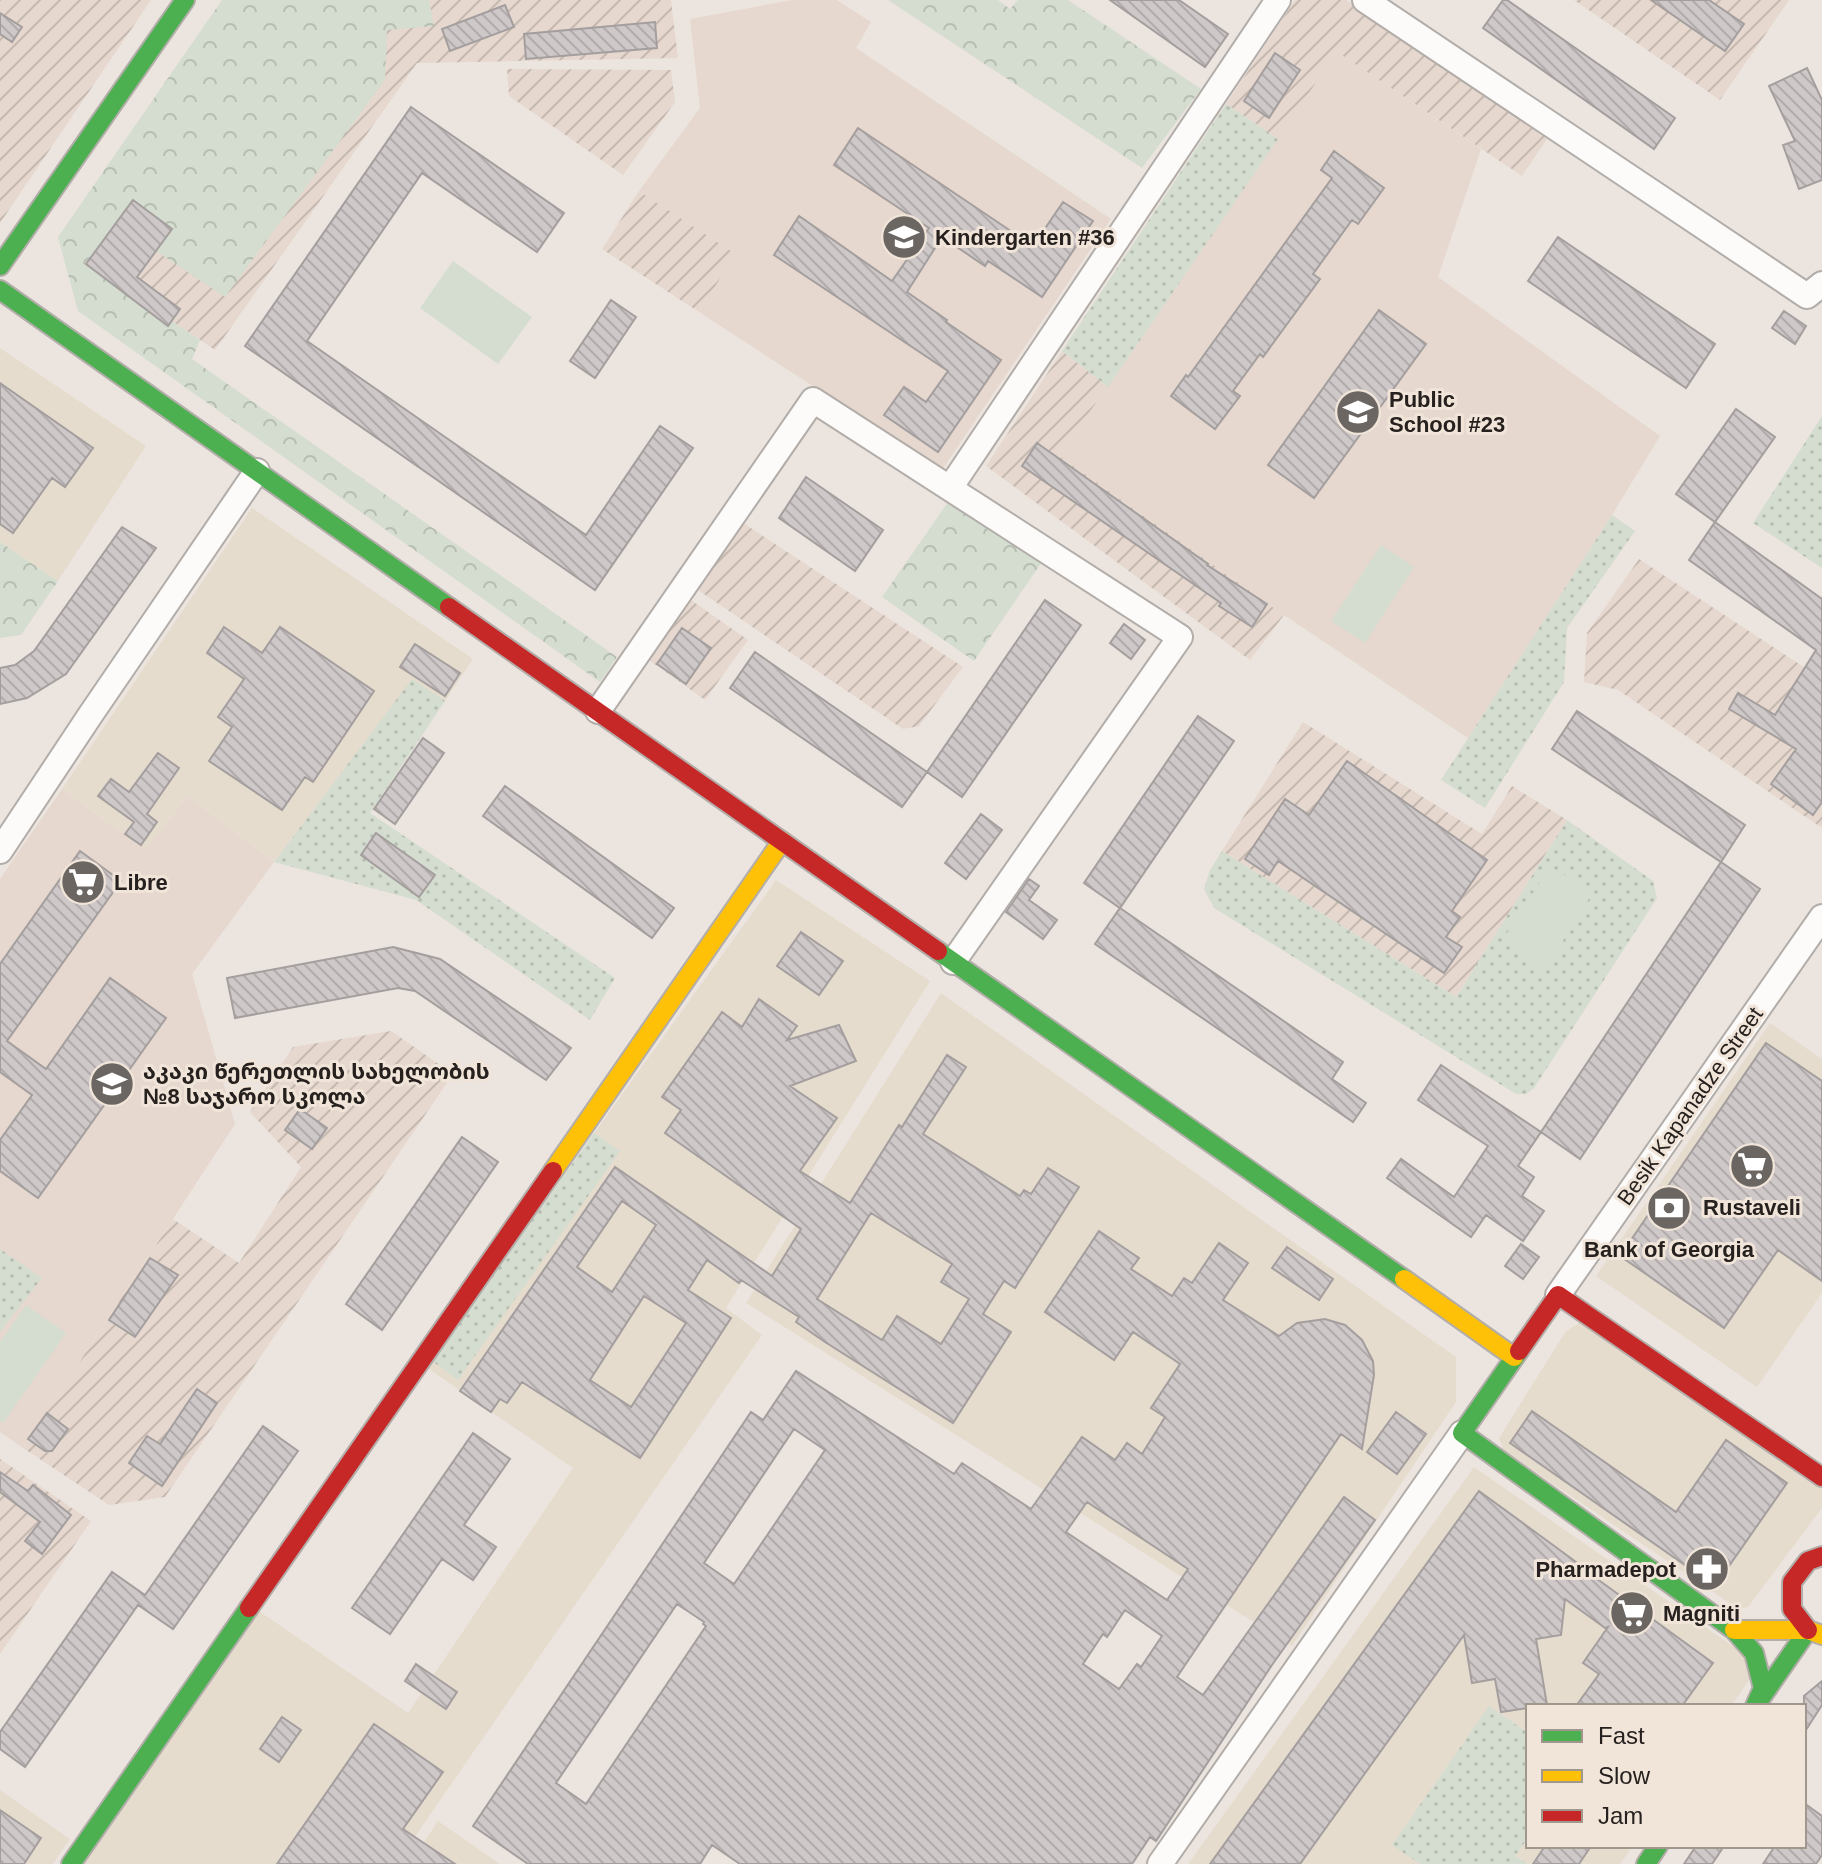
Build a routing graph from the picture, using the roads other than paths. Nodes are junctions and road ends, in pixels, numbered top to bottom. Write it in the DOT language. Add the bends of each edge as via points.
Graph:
graph roads {
  1 [pos="185,0"];
  2 [pos="1278,0"];
  3 [pos="1365,0"];
  4 [pos="0,266"];
  5 [pos="1822,284"];
  6 [pos="0,290"];
  7 [pos="257,471"];
  8 [pos="950,488"];
  9 [pos="598,711"];
  10 [pos="782,841"];
  11 [pos="0,851"];
  12 [pos="1822,917"];
  13 [pos="953,962"];
  14 [pos="1558,1295"];
  15 [pos="1514,1357"];
  16 [pos="1462,1433"];
  17 [pos="1822,1477"];
  18 [pos="1822,1556"];
  19 [pos="1734,1630"];
  20 [pos="1815,1632"];
  21 [pos="1757,1704"];
  22 [pos="1758,1704"];
  23 [pos="71,1864"];
  24 [pos="1160,1864"];
  1 -- 4 [label="street"];
  2 -- 8 [label="street"];
  3 -- 5 [label="street" via="1807,296"];
  6 -- 7 [label="street"];
  7 -- 9 [label="street"];
  7 -- 11 [label="street"];
  8 -- 9 [label="street" via="813,400"];
  8 -- 13 [label="street" via="1180,637"];
  9 -- 10 [label="street"];
  10 -- 13 [label="street"];
  10 -- 23 [label="street"];
  12 -- 14 [label="street, Besik Kapanadze Street"];
  13 -- 15 [label="street"];
  14 -- 15 [label="street"];
  14 -- 17 [label="street"];
  15 -- 16 [label="street"];
  16 -- 19 [label="street"];
  16 -- 24 [label="street"];
  18 -- 20 [label="street" via="1808,1561 1792,1582 1792,1609"];
  19 -- 20 [label="street"];
  19 -- 21 [label="street" via="1754,1653 1763,1688"];
  20 -- 22 [label="street"];
}
